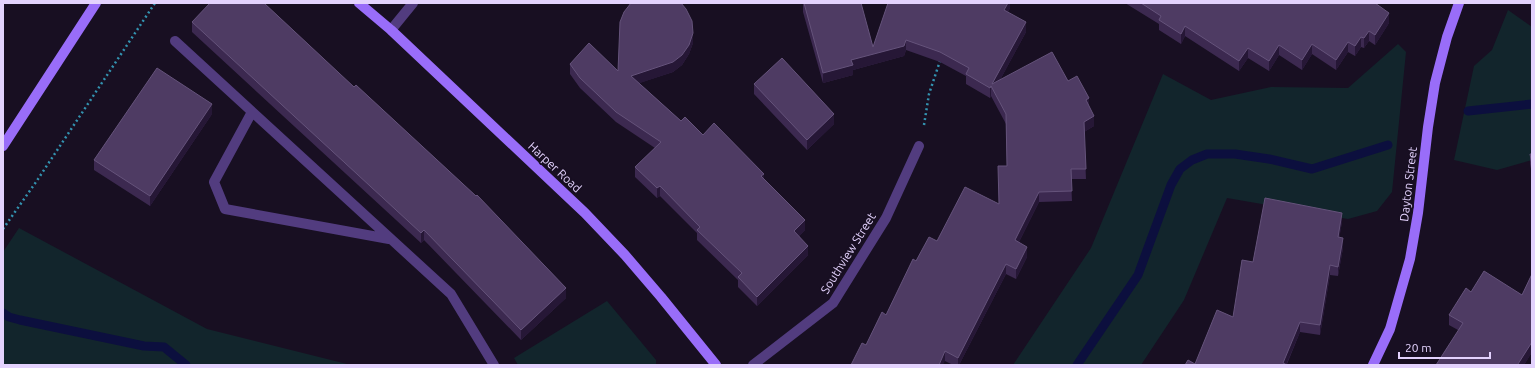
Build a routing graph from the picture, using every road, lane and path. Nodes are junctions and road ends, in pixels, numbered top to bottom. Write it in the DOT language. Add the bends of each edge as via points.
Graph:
graph roads {
  1 [pos="96,3"];
  2 [pos="156,3"];
  3 [pos="360,3"];
  4 [pos="413,3"];
  5 [pos="1459,3"];
  6 [pos="391,30"];
  7 [pos="174,41"];
  8 [pos="944,52"];
  9 [pos="252,112"];
  10 [pos="3,146"];
  11 [pos="919,146"];
  12 [pos="3,229"];
  13 [pos="390,239"];
  14 [pos="494,365"];
  15 [pos="716,365"];
  16 [pos="753,365"];
  17 [pos="1373,365"];
  1 -- 10 [label="street"];
  2 -- 12 [label="path"];
  3 -- 6 [label="street, Harper Road"];
  4 -- 6 [label="street"];
  5 -- 17 [label="street, Dayton Street" via="1435,83 1410,259 1390,329"];
  6 -- 15 [label="street, Harper Road" via="585,213 625,255"];
  7 -- 9 [label="street"];
  8 -- 11 [label="path" via="929,94"];
  9 -- 13 [label="street"];
  9 -- 13 [label="street" via="214,182 225,209"];
  11 -- 16 [label="street, Southview Street" via="886,218 833,303"];
  13 -- 14 [label="street" via="451,294"];
}
